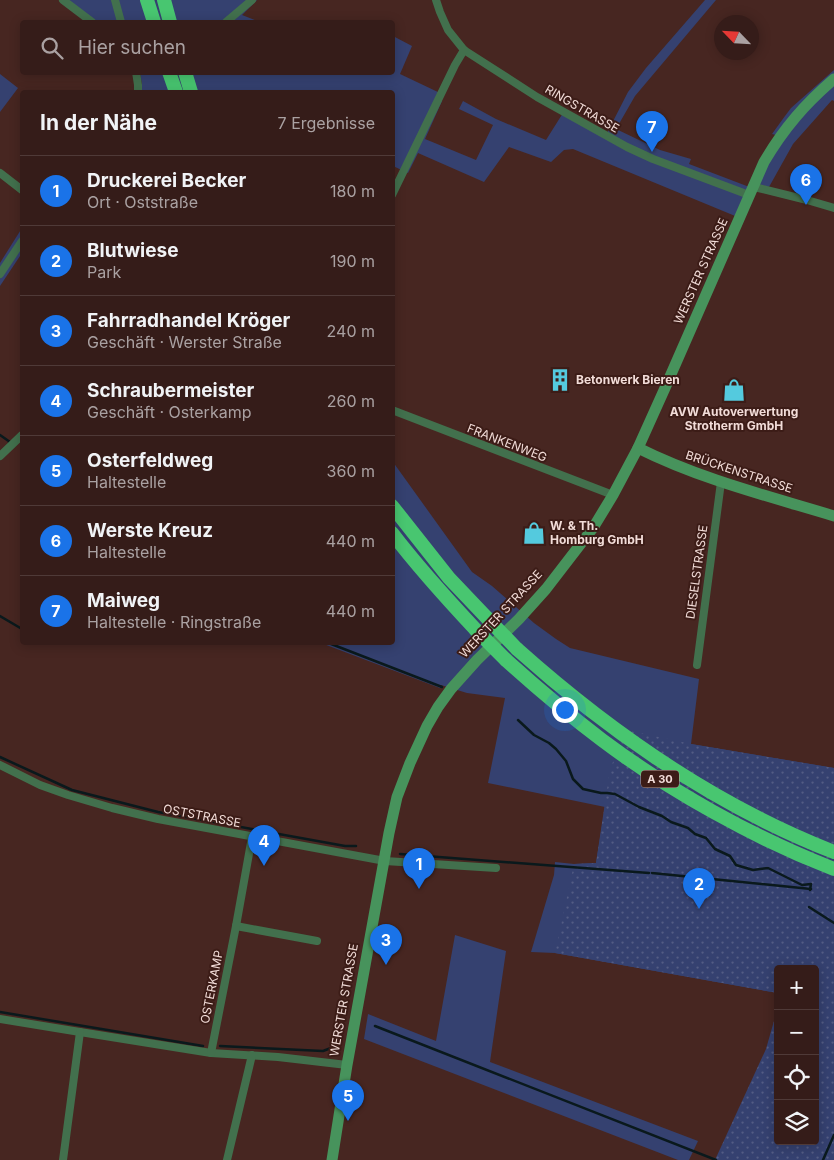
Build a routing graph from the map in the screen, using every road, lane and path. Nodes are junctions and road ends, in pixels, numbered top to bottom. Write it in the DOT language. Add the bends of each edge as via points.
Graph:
graph roads {
  1 [pos="63,0"];
  2 [pos="115,0"];
  3 [pos="147,0"];
  4 [pos="164,0"];
  5 [pos="252,0"];
  6 [pos="436,0"];
  7 [pos="89,20"];
  8 [pos="121,20"];
  9 [pos="153,20"];
  10 [pos="169,20"];
  11 [pos="228,20"];
  12 [pos="464,50"];
  13 [pos="136,75"];
  14 [pos="171,75"];
  15 [pos="186,75"];
  16 [pos="834,78"];
  17 [pos="138,90"];
  18 [pos="175,90"];
  19 [pos="190,90"];
  20 [pos="0,174"];
  21 [pos="20,189"];
  22 [pos="395,189"];
  23 [pos="751,191"];
  24 [pos="834,208"];
  25 [pos="20,244"];
  26 [pos="0,274"];
  27 [pos="395,411"];
  28 [pos="20,437"];
  29 [pos="638,448"];
  30 [pos="0,456"];
  31 [pos="721,482"];
  32 [pos="613,495"];
  33 [pos="395,510"];
  34 [pos="834,516"];
  35 [pos="395,537"];
  36 [pos="696,665"];
  37 [pos="0,765"];
  38 [pos="252,837"];
  39 [pos="834,852"];
  40 [pos="384,861"];
  41 [pos="496,868"];
  42 [pos="834,869"];
  43 [pos="236,926"];
  44 [pos="317,941"];
  45 [pos="0,1019"];
  46 [pos="80,1032"];
  47 [pos="211,1053"];
  48 [pos="252,1055"];
  49 [pos="347,1065"];
  50 [pos="63,1160"];
  51 [pos="227,1160"];
  52 [pos="332,1160"];
  1 -- 7 [label="street"];
  2 -- 8 [label="street"];
  3 -- 9 [label="highway"];
  4 -- 10 [label="highway"];
  5 -- 11 [label="street"];
  6 -- 12 [label="street, RINGSTRASSE" via="448,30"];
  12 -- 22 [label="street"];
  12 -- 23 [label="street, RINGSTRASSE" via="627,147 653,159"];
  13 -- 17 [label="street"];
  14 -- 18 [label="highway"];
  15 -- 19 [label="highway"];
  16 -- 23 [label="main road, WERSTER STRASSE" via="782,134"];
  20 -- 21 [label="street"];
  23 -- 24 [label="street, RINGSTRASSE"];
  23 -- 29 [label="main road, WERSTER STRASSE"];
  25 -- 26 [label="street"];
  27 -- 32 [label="street, FRANKENWEG"];
  28 -- 30 [label="street"];
  29 -- 31 [label="main road, BRÜCKENSTRASSE"];
  29 -- 32 [label="main road, WERSTER STRASSE"];
  31 -- 34 [label="main road, BRÜCKENSTRASSE"];
  31 -- 36 [label="street, DIESELSTRASSE"];
  32 -- 40 [label="main road, WERSTER STRASSE" via="593,528 546,589 477,660 434,713 397,796"];
  33 -- 39 [label="highway, A 30, bridge" via="449,578 488,619 576,699 637,746 725,800"];
  35 -- 42 [label="highway, A 30, bridge" via="442,593 506,660 603,741 728,820"];
  37 -- 38 [label="street, OSTSTRASSE" via="40,785 112,808"];
  38 -- 40 [label="street, OSTSTRASSE"];
  38 -- 43 [label="street, OSTERKAMP"];
  40 -- 41 [label="street, OSTSTRASSE"];
  40 -- 49 [label="main road, WERSTER STRASSE"];
  43 -- 44 [label="street"];
  43 -- 47 [label="street, OSTERKAMP"];
  45 -- 46 [label="street"];
  46 -- 47 [label="street"];
  46 -- 50 [label="street"];
  47 -- 48 [label="street"];
  48 -- 49 [label="street"];
  48 -- 51 [label="street"];
  49 -- 52 [label="main road, WERSTER STRASSE"];
}
